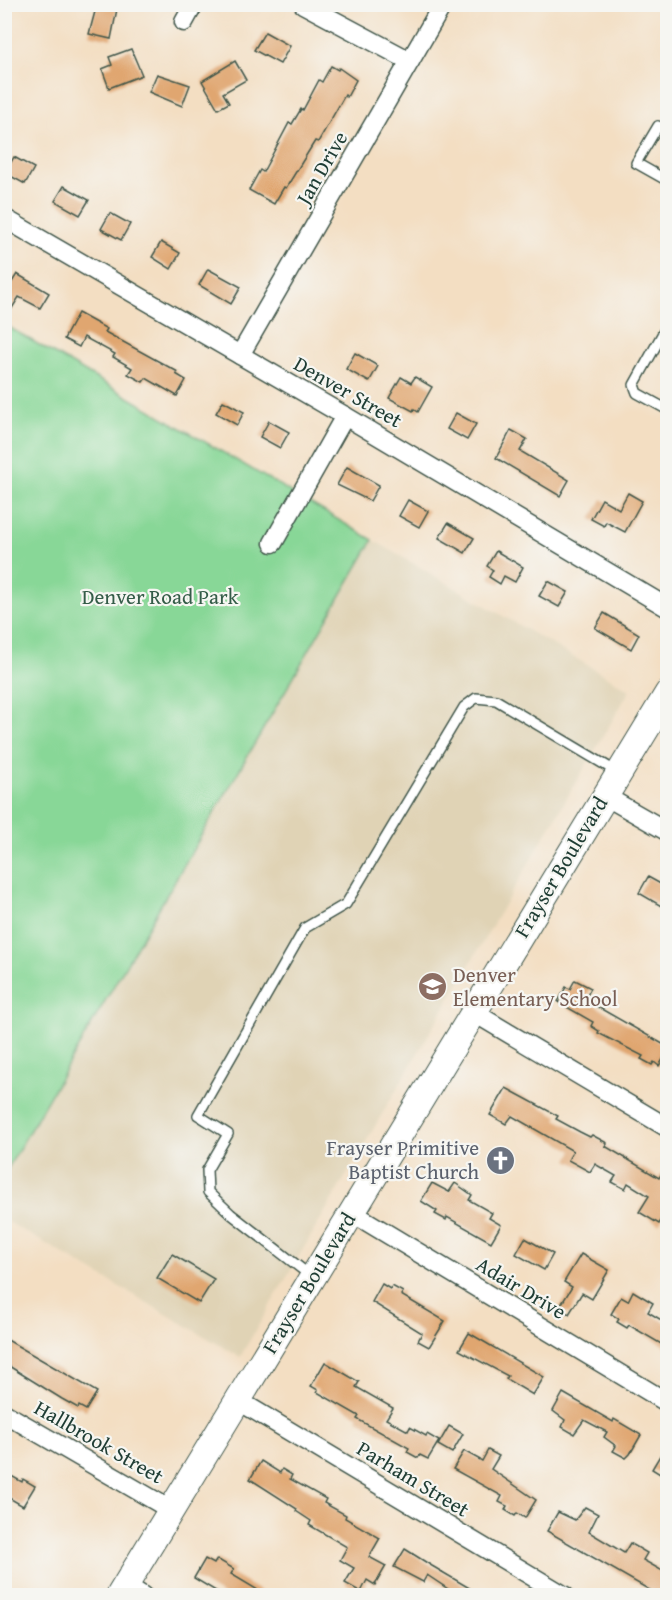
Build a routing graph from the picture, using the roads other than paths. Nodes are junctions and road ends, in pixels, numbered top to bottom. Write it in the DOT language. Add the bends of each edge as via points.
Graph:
graph roads {
  1 [pos="194,4"];
  2 [pos="303,4"];
  3 [pos="443,4"];
  4 [pos="184,22"];
  5 [pos="410,61"];
  6 [pos="668,131"];
  7 [pos="668,181"];
  8 [pos="4,218"];
  9 [pos="668,324"];
  10 [pos="240,355"];
  11 [pos="668,410"];
  12 [pos="345,416"];
  13 [pos="273,543"];
  14 [pos="668,608"];
  15 [pos="668,693"];
  16 [pos="619,773"];
  17 [pos="605,796"];
  18 [pos="668,832"];
  19 [pos="473,1012"];
  20 [pos="668,1128"];
  21 [pos="351,1212"];
  22 [pos="312,1277"];
  23 [pos="239,1401"];
  24 [pos="668,1403"];
  25 [pos="4,1413"];
  26 [pos="171,1510"];
  27 [pos="129,1592"];
  28 [pos="565,1596"];
  1 -- 4 [label="street"];
  2 -- 5 [label="street"];
  3 -- 5 [label="street, Jan Drive"];
  5 -- 10 [label="street, Jan Drive"];
  6 -- 7 [label="lane" via="658,126 636,163"];
  8 -- 10 [label="street, Denver Street"];
  9 -- 11 [label="lane" via="634,385 637,393"];
  10 -- 12 [label="street, Denver Street"];
  12 -- 13 [label="street"];
  12 -- 14 [label="street, Denver Street"];
  15 -- 16 [label="main road, Frayser Boulevard"];
  16 -- 17 [label="main road, Frayser Boulevard"];
  16 -- 22 [label="lane" via="496,700 476,698 464,707 346,904 305,928 198,1115 228,1134 207,1170 208,1192"];
  17 -- 18 [label="street"];
  17 -- 19 [label="main road, Frayser Boulevard"];
  19 -- 20 [label="street"];
  19 -- 21 [label="main road, Frayser Boulevard"];
  21 -- 22 [label="main road, Frayser Boulevard"];
  21 -- 24 [label="street, Adair Drive"];
  22 -- 23 [label="main road, Frayser Boulevard"];
  23 -- 26 [label="main road, Frayser Boulevard"];
  23 -- 28 [label="street, Parham Street"];
  25 -- 26 [label="street, Hallbrook Street"];
  26 -- 27 [label="main road, Frayser Boulevard"];
}
